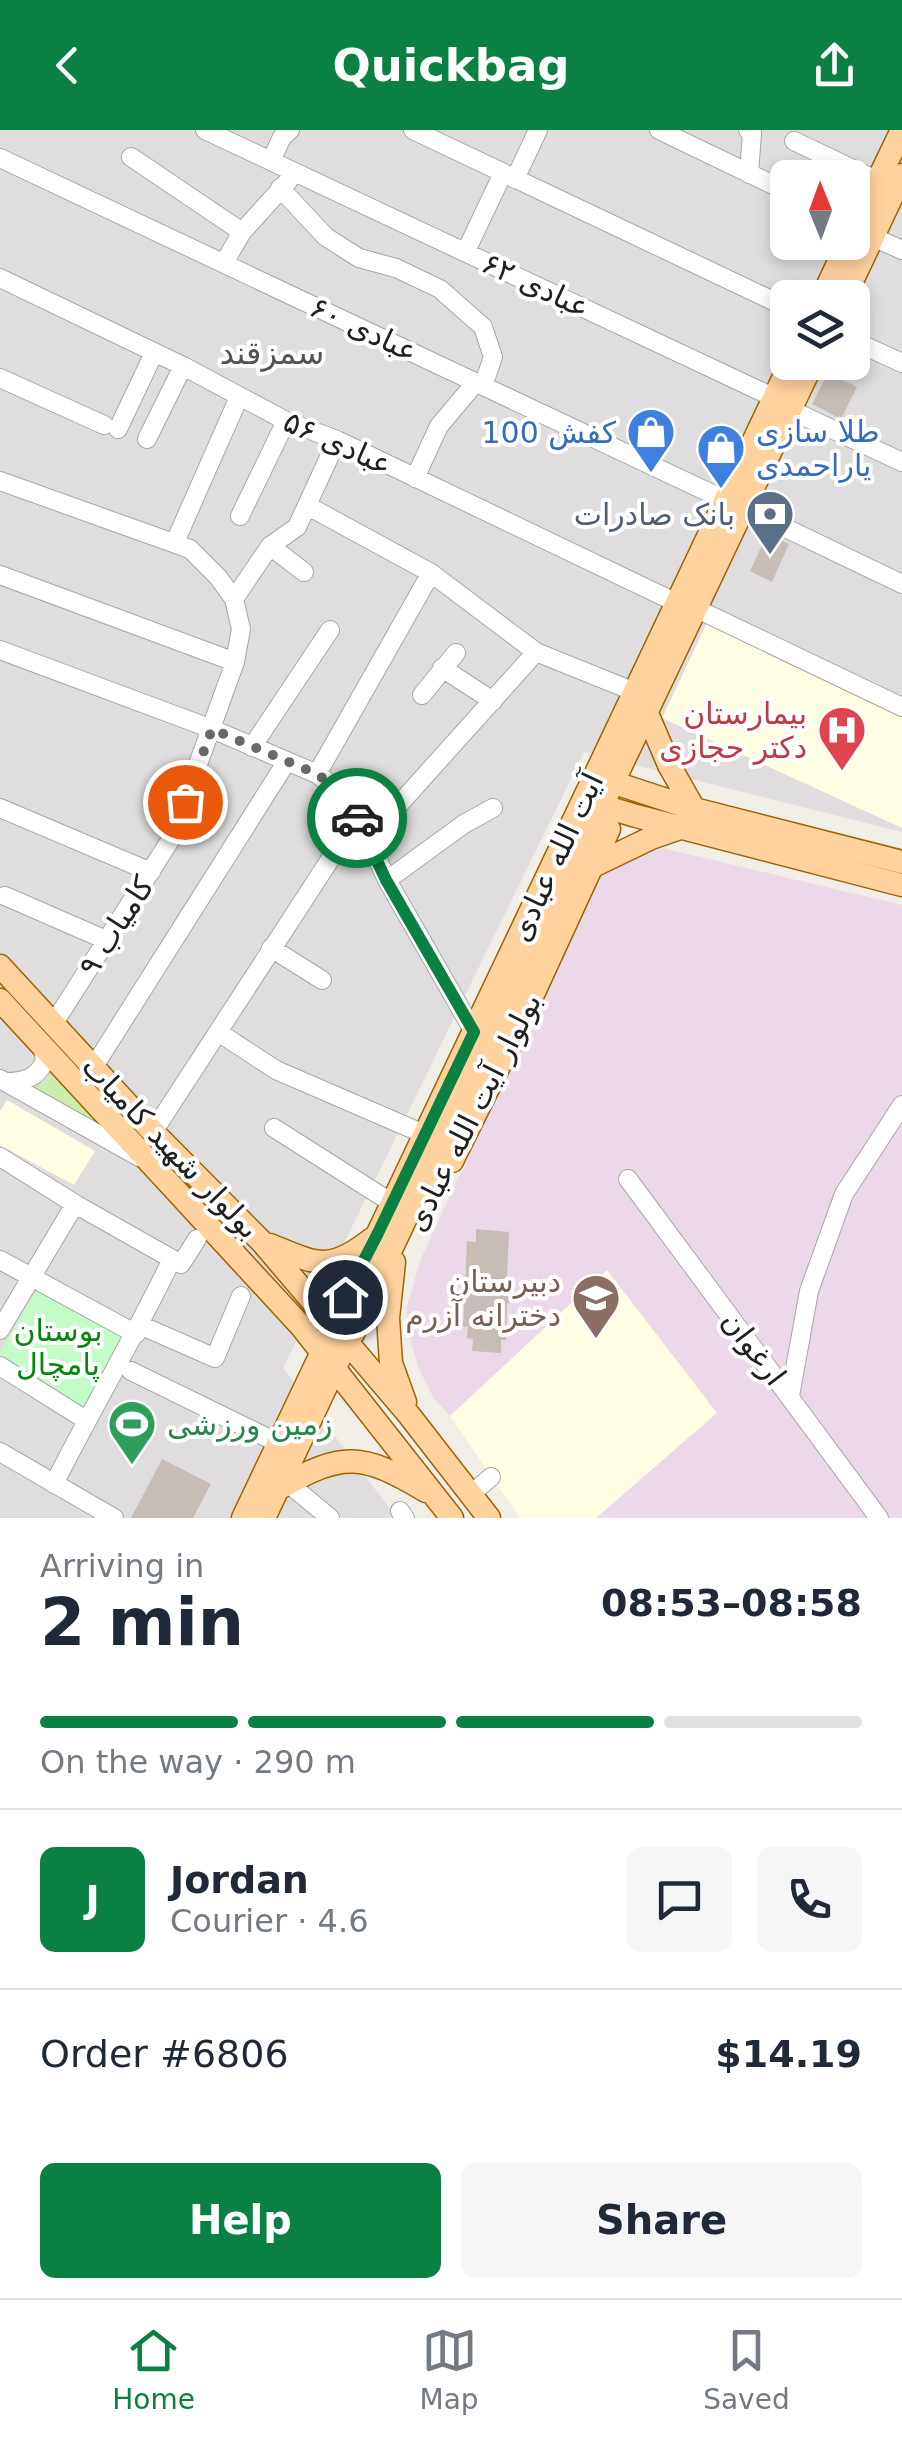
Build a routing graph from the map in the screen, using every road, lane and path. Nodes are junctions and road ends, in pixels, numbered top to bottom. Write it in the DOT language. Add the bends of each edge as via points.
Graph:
graph roads {
  1 [pos="205,130"];
  2 [pos="413,130"];
  3 [pos="538,130"];
  4 [pos="659,130"];
  5 [pos="748,130"];
  6 [pos="902,130"];
  7 [pos="282,132"];
  8 [pos="794,141"];
  9 [pos="131,157"];
  10 [pos="0,158"];
  11 [pos="270,161"];
  12 [pos="296,174"];
  13 [pos="749,174"];
  14 [pos="902,175"];
  15 [pos="509,176"];
  16 [pos="878,181"];
  17 [pos="770,184"];
  18 [pos="280,188"];
  19 [pos="870,201"];
  20 [pos="870,216"];
  21 [pos="242,232"];
  22 [pos="870,238"];
  23 [pos="902,250"];
  24 [pos="466,251"];
  25 [pos="224,262"];
  26 [pos="0,278"];
  27 [pos="770,299"];
  28 [pos="870,348"];
  29 [pos="154,352"];
  30 [pos="902,363"];
  31 [pos="183,366"];
  32 [pos="0,378"];
  33 [pos="788,380"];
  34 [pos="801,380"];
  35 [pos="480,384"];
  36 [pos="239,397"];
  37 [pos="783,404"];
  38 [pos="286,422"];
  39 [pos="147,439"];
  40 [pos="337,440"];
  41 [pos="902,462"];
  42 [pos="415,478"];
  43 [pos="0,481"];
  44 [pos="735,505"];
  45 [pos="308,506"];
  46 [pos="240,516"];
  47 [pos="175,542"];
  48 [pos="270,546"];
  49 [pos="304,572"];
  50 [pos="432,573"];
  51 [pos="0,575"];
  52 [pos="902,584"];
  53 [pos="234,599"];
  54 [pos="686,605"];
  55 [pos="330,630"];
  56 [pos="0,650"];
  57 [pos="536,652"];
  58 [pos="235,662"];
  59 [pos="422,695"];
  60 [pos="493,701"];
  61 [pos="640,702"];
  62 [pos="902,707"];
  63 [pos="212,729"];
  64 [pos="252,747"];
  65 [pos="287,762"];
  66 [pos="317,774"];
  67 [pos="615,784"];
  68 [pos="589,786"];
  69 [pos="603,806"];
  70 [pos="0,808"];
  71 [pos="492,808"];
  72 [pos="357,818"];
  73 [pos="687,818"];
  74 [pos="368,839"];
  75 [pos="902,862"];
  76 [pos="593,866"];
  77 [pos="151,872"];
  78 [pos="386,880"];
  79 [pos="902,885"];
  80 [pos="4,896"];
  81 [pos="106,940"];
  82 [pos="271,948"];
  83 [pos="0,966"];
  84 [pos="322,980"];
  85 [pos="0,1000"];
  86 [pos="54,1023"];
  87 [pos="218,1032"];
  88 [pos="474,1032"];
  89 [pos="42,1044"];
  90 [pos="93,1068"];
  91 [pos="2,1084"];
  92 [pos="902,1104"];
  93 [pos="274,1128"];
  94 [pos="153,1132"];
  95 [pos="424,1134"];
  96 [pos="0,1157"];
  97 [pos="155,1166"];
  98 [pos="628,1179"];
  99 [pos="75,1204"];
  100 [pos="400,1212"];
  101 [pos="378,1233"];
  102 [pos="197,1239"];
  103 [pos="262,1242"];
  104 [pos="172,1259"];
  105 [pos="0,1260"];
  106 [pos="394,1265"];
  107 [pos="31,1278"];
  108 [pos="242,1296"];
  109 [pos="0,1330"];
  110 [pos="138,1330"];
  111 [pos="341,1334"];
  112 [pos="328,1360"];
  113 [pos="0,1366"];
  114 [pos="131,1372"];
  115 [pos="790,1396"];
  116 [pos="409,1415"];
  117 [pos="86,1420"];
  118 [pos="278,1442"];
  119 [pos="0,1452"];
  120 [pos="491,1477"];
  121 [pos="54,1484"];
  122 [pos="283,1486"];
  123 [pos="471,1494"];
  124 [pos="437,1498"];
  125 [pos="114,1518"];
  126 [pos="243,1518"];
  127 [pos="264,1518"];
  128 [pos="330,1518"];
  129 [pos="452,1518"];
  130 [pos="489,1518"];
  131 [pos="879,1518"];
  1 -- 11 [label="street, عبادی ۶۲"];
  2 -- 15 [label="street"];
  3 -- 15 [label="street"];
  4 -- 13 [label="street"];
  5 -- 13 [label="street"];
  6 -- 16 [label="main road"];
  7 -- 11 [label="street"];
  8 -- 16 [label="street"];
  9 -- 21 [label="street"];
  10 -- 25 [label="street, عبادی ۶۰"];
  11 -- 12 [label="street, عبادی ۶۲"];
  12 -- 18 [label="street"];
  12 -- 24 [label="street, عبادی ۶۲"];
  13 -- 17 [label="street"];
  14 -- 20 [label="main road"];
  15 -- 24 [label="street"];
  15 -- 27 [label="street"];
  16 -- 19 [label="main road"];
  18 -- 21 [label="street"];
  18 -- 35 [label="street" via="358,258 440,289 483,327 493,358"];
  21 -- 25 [label="street"];
  22 -- 23 [label="street"];
  24 -- 37 [label="street, عبادی ۶۲"];
  25 -- 35 [label="street, عبادی ۶۰"];
  26 -- 29 [label="street, عبادی ۵۶"];
  28 -- 30 [label="street"];
  29 -- 31 [label="street, عبادی ۵۶"];
  29 -- 32 [label="street" via="111,427"];
  31 -- 36 [label="street, عبادی ۵۶"];
  31 -- 39 [label="street"];
  33 -- 37 [label="main road, آیت الله عبادی"];
  34 -- 37 [label="main road, آیت الله عبادی"];
  35 -- 42 [label="street" via="439,426"];
  35 -- 44 [label="street, عبادی ۶۰"];
  36 -- 38 [label="street, عبادی ۵۶"];
  36 -- 47 [label="street"];
  37 -- 41 [label="street, عبادی ۶۲"];
  37 -- 44 [label="main road, آیت الله عبادی"];
  38 -- 40 [label="street, عبادی ۵۶"];
  38 -- 46 [label="street"];
  40 -- 42 [label="street, عبادی ۵۶"];
  40 -- 45 [label="street"];
  42 -- 54 [label="street, عبادی ۵۶"];
  43 -- 47 [label="street"];
  44 -- 52 [label="street, عبادی ۶۰"];
  44 -- 54 [label="main road, آیت الله عبادی"];
  45 -- 48 [label="street" via="297,527"];
  45 -- 50 [label="street"];
  47 -- 53 [label="street" via="190,548"];
  48 -- 49 [label="street"];
  48 -- 53 [label="street"];
  50 -- 57 [label="street"];
  50 -- 66 [label="street"];
  51 -- 58 [label="street"];
  53 -- 58 [label="street, کامیاب ۹" via="241,628"];
  54 -- 61 [label="main road, آیت الله عبادی"];
  54 -- 62 [label="street, عبادی ۵۶"];
  55 -- 64 [label="street"];
  56 -- 63 [label="street"];
  57 -- 60 [label="street"];
  57 -- 61 [label="street"];
  58 -- 63 [label="street, کامیاب ۹"];
  59 -- 60 [label="street" via="449,661"];
  60 -- 74 [label="street"];
  61 -- 67 [label="main road, آیت الله عبادی"];
  61 -- 68 [label="main road, آیت الله عبادی"];
  61 -- 73 [label="main road"];
  63 -- 64 [label="street"];
  63 -- 77 [label="street, کامیاب ۹" via="171,839"];
  64 -- 65 [label="street"];
  65 -- 66 [label="street"];
  65 -- 90 [label="street"];
  66 -- 72 [label="street" via="342,792"];
  67 -- 68 [label="main road"];
  67 -- 69 [label="main road, آیت الله عبادی"];
  67 -- 73 [label="main road"];
  68 -- 69 [label="main road"];
  68 -- 88 [label="main road, آیت الله عبادی"];
  69 -- 73 [label="main road"];
  69 -- 76 [label="main road, بولوار آیت الله عبادی" via="609,828"];
  69 -- 100 [label="main road, آیت الله عبادی"];
  70 -- 77 [label="street"];
  71 -- 78 [label="street"];
  72 -- 74 [label="street"];
  72 -- 82 [label="street"];
  73 -- 75 [label="main road"];
  73 -- 76 [label="main road"];
  73 -- 79 [label="main road"];
  74 -- 78 [label="street"];
  76 -- 106 [label="main road, بولوار آیت الله عبادی" via="445,1176"];
  77 -- 81 [label="street, کامیاب ۹"];
  78 -- 88 [label="street"];
  80 -- 81 [label="street"];
  81 -- 86 [label="street, کامیاب ۹"];
  82 -- 84 [label="street"];
  82 -- 87 [label="street"];
  83 -- 86 [label="main road, بولوار شهید کامیاب"];
  85 -- 89 [label="main road, بولوار شهید کامیاب"];
  86 -- 90 [label="main road, بولوار شهید کامیاب"];
  87 -- 94 [label="street"];
  87 -- 95 [label="street" via="276,1070"];
  88 -- 95 [label="main road, آیت الله عبادی"];
  89 -- 91 [label="street" via="46,1060 37,1073"];
  89 -- 97 [label="main road, بولوار شهید کامیاب"];
  90 -- 94 [label="main road, بولوار شهید کامیاب"];
  91 -- 97 [label="street"];
  92 -- 115 [label="street" via="844,1194 809,1291"];
  93 -- 100 [label="street"];
  94 -- 103 [label="main road, بولوار شهید کامیاب"];
  95 -- 100 [label="main road, آیت الله عبادی"];
  96 -- 99 [label="street"];
  97 -- 112 [label="main road, بولوار شهید کامیاب"];
  98 -- 115 [label="street, ارغوان"];
  99 -- 104 [label="street"];
  99 -- 107 [label="street"];
  100 -- 101 [label="main road, آیت الله عبادی"];
  100 -- 106 [label="main road"];
  100 -- 111 [label="main road, آیت الله عبادی"];
  101 -- 103 [label="main road" via="351,1256 329,1263"];
  101 -- 111 [label="main road, آیت الله عبادی" via="348,1290"];
  102 -- 104 [label="street" via="181,1264"];
  103 -- 111 [label="main road, بولوار شهید کامیاب"];
  104 -- 110 [label="street"];
  105 -- 107 [label="street"];
  106 -- 111 [label="main road, بولوار آیت الله عبادی" via="365,1316"];
  106 -- 116 [label="main road" via="391,1363"];
  107 -- 109 [label="street"];
  107 -- 110 [label="street"];
  108 -- 110 [label="street" via="215,1358"];
  110 -- 117 [label="street"];
  111 -- 112 [label="main road, بولوار آیت الله عبادی"];
  111 -- 116 [label="main road, بولوار شهید کامیاب"];
  112 -- 118 [label="main road, بولوار آیت الله عبادی"];
  112 -- 122 [label="main road, بولوار آیت الله عبادی"];
  112 -- 124 [label="main road, بولوار شهید کامیاب"];
  113 -- 117 [label="street"];
  114 -- 118 [label="street"];
  115 -- 131 [label="street, ارغوان"];
  116 -- 123 [label="main road, بولوار شهید کامیاب"];
  117 -- 121 [label="street"];
  118 -- 126 [label="main road, بولوار آیت الله عبادی"];
  119 -- 121 [label="street"];
  120 -- 123 [label="street"];
  121 -- 125 [label="street"];
  122 -- 124 [label="main road" via="334,1462 363,1462 389,1469"];
  122 -- 127 [label="main road, بولوار آیت الله عبادی"];
  122 -- 128 [label="street"];
  123 -- 130 [label="main road, بولوار شهید کامیاب"];
  124 -- 129 [label="main road, بولوار شهید کامیاب"];
}
